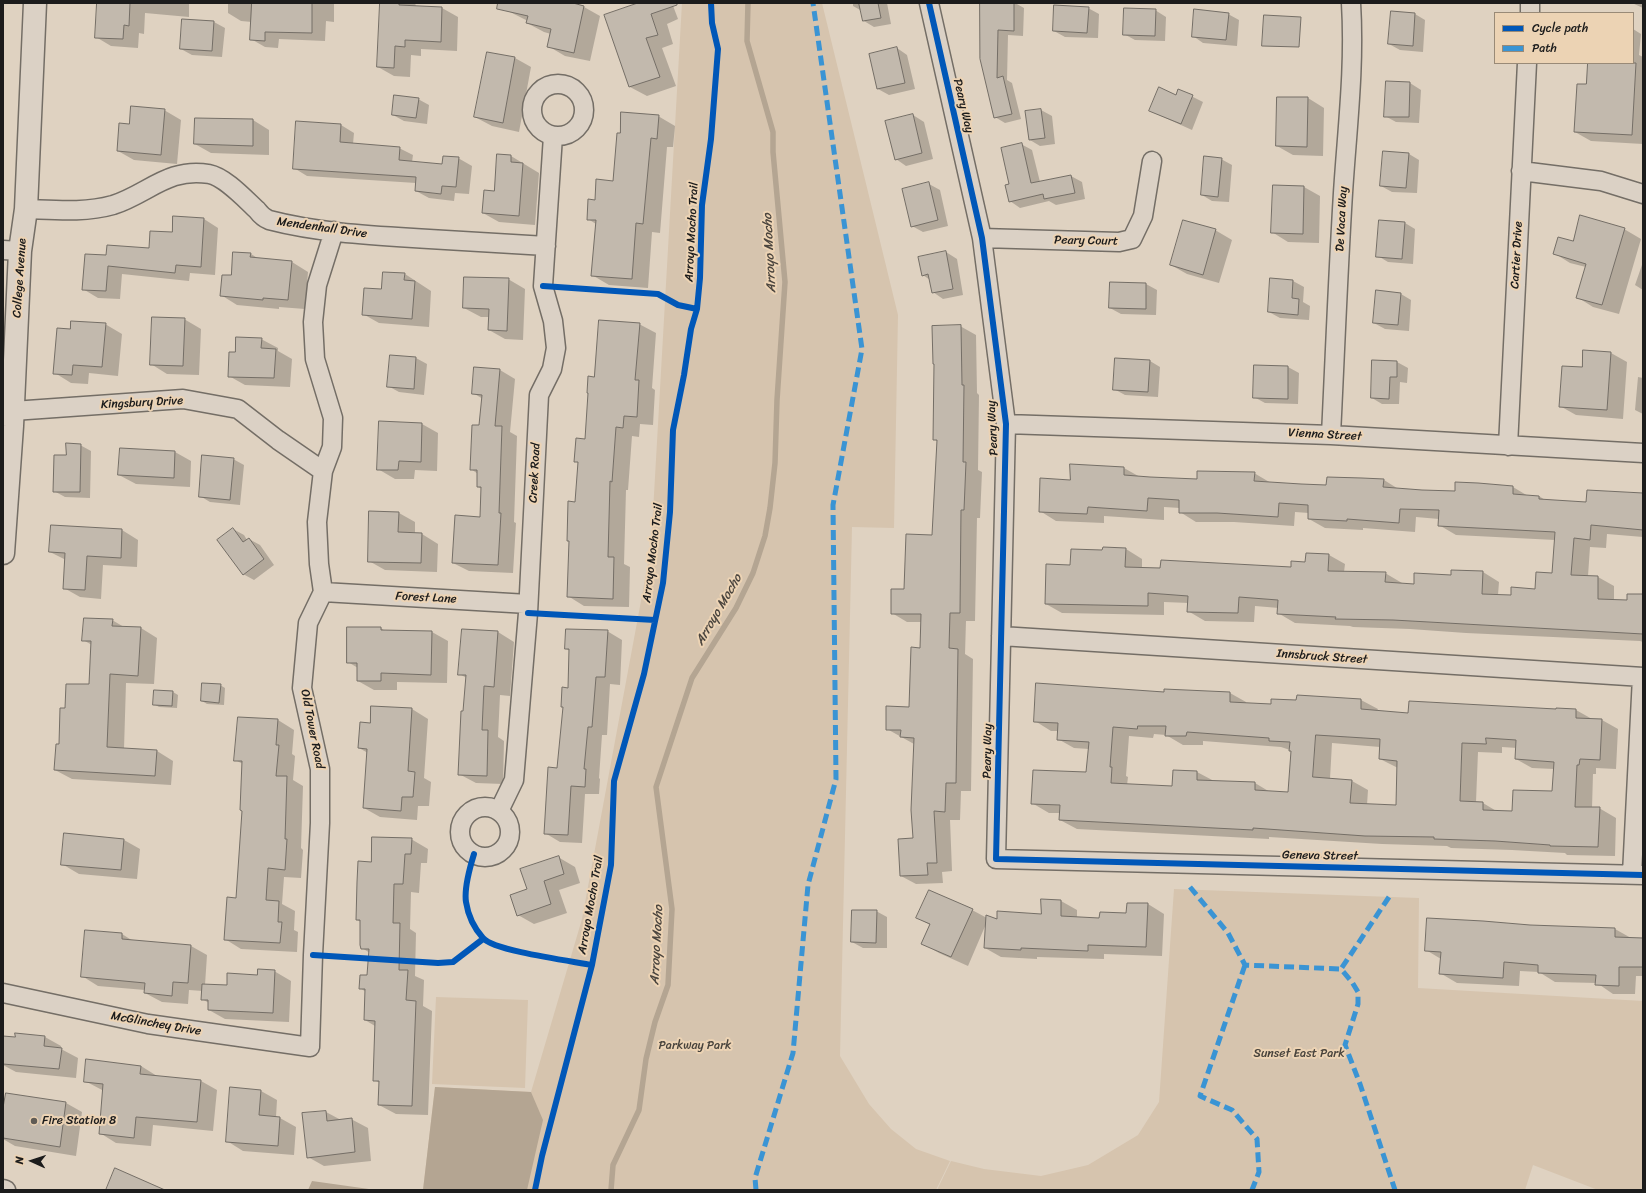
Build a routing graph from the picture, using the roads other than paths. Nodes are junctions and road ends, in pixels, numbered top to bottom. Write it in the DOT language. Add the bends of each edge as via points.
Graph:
graph roads {
  1 [pos="35,3"];
  2 [pos="929,3"];
  3 [pos="1351,3"];
  4 [pos="1527,64"];
  5 [pos="553,136"];
  6 [pos="1152,161"];
  7 [pos="1521,171"];
  8 [pos="1643,194"];
  9 [pos="26,209"];
  10 [pos="334,231"];
  11 [pos="982,238"];
  12 [pos="546,246"];
  13 [pos="12,251"];
  14 [pos="13,411"];
  15 [pos="1006,424"];
  16 [pos="1330,435"];
  17 [pos="1508,446"];
  18 [pos="1643,453"];
  19 [pos="323,471"];
  20 [pos="3,553"];
  21 [pos="323,592"];
  22 [pos="528,604"];
  23 [pos="1001,636"];
  24 [pos="1642,677"];
  25 [pos="499,811"];
  26 [pos="996,859"];
  27 [pos="1638,875"];
  28 [pos="3,993"];
  29 [pos="310,1047"];
  30 [pos="3,1188"];
  31 [pos="6,1190"];
  1 -- 9 [label="street, College Avenue"];
  2 -- 11 [label="street, Peary Way"];
  3 -- 16 [label="street, De Vaca Way" via="1351,97 1343,192"];
  4 -- 7 [label="street, Cartier Drive"];
  5 -- 12 [label="street, Creek Road"];
  6 -- 11 [label="street, Peary Court" via="1143,216 1132,239 1119,242"];
  7 -- 8 [label="street" via="1601,181"];
  7 -- 17 [label="street, Cartier Drive"];
  9 -- 10 [label="street, Mendenhall Drive" via="92,210 136,196 175,175 193,173 211,175 233,188 266,219"];
  9 -- 13 [label="street, College Avenue"];
  10 -- 12 [label="street, Mendenhall Drive"];
  10 -- 19 [label="street" via="317,285 313,322 315,359 333,418 332,447"];
  11 -- 15 [label="street, Peary Way"];
  12 -- 22 [label="street, Creek Road" via="543,286 553,321 556,348 552,369 539,394"];
  13 -- 14 [label="street, College Avenue"];
  14 -- 19 [label="street, Kingsbury Drive" via="183,400 238,409"];
  14 -- 20 [label="street, College Avenue"];
  15 -- 16 [label="street, Vienna Street"];
  15 -- 23 [label="street, Peary Way"];
  16 -- 17 [label="street, Vienna Street"];
  17 -- 18 [label="street, Vienna Street"];
  19 -- 21 [label="street" via="317,522"];
  21 -- 22 [label="street, Forest Lane"];
  21 -- 29 [label="street, Old Tower Road" via="308,623 302,688 320,769"];
  22 -- 25 [label="street, Creek Road" via="514,780"];
  23 -- 24 [label="street, Innsbruck Street"];
  23 -- 26 [label="street, Peary Way"];
  24 -- 27 [label="street"];
  26 -- 27 [label="street, Geneva Street"];
  28 -- 29 [label="street, McGlinchey Drive" via="148,1024"];
  30 -- 31 [label="street"];
}
